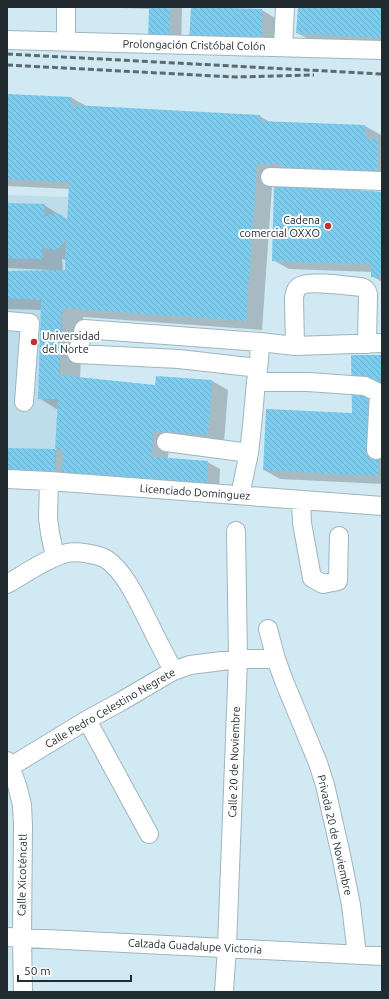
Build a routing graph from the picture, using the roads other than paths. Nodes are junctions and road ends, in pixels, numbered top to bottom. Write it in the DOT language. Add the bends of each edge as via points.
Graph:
graph roads {
  1 [pos="66,7"];
  2 [pos="285,7"];
  3 [pos="7,40"];
  4 [pos="66,42"];
  5 [pos="283,47"];
  6 [pos="382,50"];
  7 [pos="270,177"];
  8 [pos="382,181"];
  9 [pos="7,321"];
  10 [pos="179,336"];
  11 [pos="260,342"];
  12 [pos="375,344"];
  13 [pos="295,346"];
  14 [pos="179,359"];
  15 [pos="257,375"];
  16 [pos="24,402"];
  17 [pos="166,442"];
  18 [pos="376,450"];
  19 [pos="248,453"];
  20 [pos="7,479"];
  21 [pos="48,481"];
  22 [pos="240,496"];
  23 [pos="301,500"];
  24 [pos="382,506"];
  25 [pos="236,531"];
  26 [pos="339,536"];
  27 [pos="55,557"];
  28 [pos="7,584"];
  29 [pos="268,629"];
  30 [pos="238,658"];
  31 [pos="276,659"];
  32 [pos="174,671"];
  33 [pos="87,720"];
  34 [pos="9,764"];
  35 [pos="14,806"];
  36 [pos="148,834"];
  37 [pos="14,937"];
  38 [pos="227,947"];
  39 [pos="357,955"];
  40 [pos="382,956"];
  41 [pos="23,992"];
  42 [pos="224,992"];
  1 -- 4 [label="street"];
  2 -- 5 [label="street"];
  3 -- 4 [label="street, Prolongación Cristóbal Colón"];
  4 -- 5 [label="street, Prolongación Cristóbal Colón"];
  5 -- 6 [label="street, Prolongación Cristóbal Colón"];
  7 -- 8 [label="street"];
  9 -- 16 [label="street" via="30,323"];
  10 -- 11 [label="street"];
  10 -- 14 [label="street"];
  10 -- 14 [label="street" via="84,328 77,354"];
  11 -- 13 [label="street"];
  11 -- 15 [label="street"];
  12 -- 13 [label="street"];
  12 -- 13 [label="street" via="368,294 364,288 307,284 301,285 295,292"];
  14 -- 15 [label="street"];
  15 -- 18 [label="street" via="366,386 379,393"];
  15 -- 19 [label="street"];
  17 -- 19 [label="street"];
  19 -- 22 [label="street"];
  20 -- 21 [label="street, Licenciado Dominguez"];
  21 -- 22 [label="street, Licenciado Dominguez"];
  21 -- 27 [label="street" via="48,518"];
  22 -- 23 [label="street, Licenciado Dominguez"];
  23 -- 24 [label="street, Licenciado Dominguez"];
  23 -- 26 [label="street" via="302,522 312,578 323,584 338,580"];
  25 -- 30 [label="street, Calle 20 de Noviembre"];
  27 -- 28 [label="street"];
  27 -- 32 [label="street" via="67,553 92,554 105,559 115,567 136,598"];
  29 -- 31 [label="street, Privada 20 de Noviembre"];
  30 -- 31 [label="street, Calle Pedro Celestino Negrete"];
  30 -- 32 [label="street, Calle Pedro Celestino Negrete" via="190,665"];
  30 -- 38 [label="street, Calle 20 de Noviembre"];
  31 -- 39 [label="street, Privada 20 de Noviembre" via="325,785 351,905"];
  32 -- 33 [label="street, Calle Pedro Celestino Negrete"];
  33 -- 34 [label="street, Calle Pedro Celestino Negrete"];
  33 -- 36 [label="street"];
  34 -- 35 [label="street, Calle Xicoténcatl" via="17,785"];
  35 -- 37 [label="street, Calle Xicoténcatl" via="22,825"];
  37 -- 38 [label="street, Calzada Guadalupe Victoria"];
  37 -- 41 [label="street, Calle Xicoténcatl"];
  38 -- 39 [label="street, Calzada Guadalupe Victoria"];
  38 -- 42 [label="street, Calle 20 de Noviembre"];
  39 -- 40 [label="street, Calzada Guadalupe Victoria"];
}
